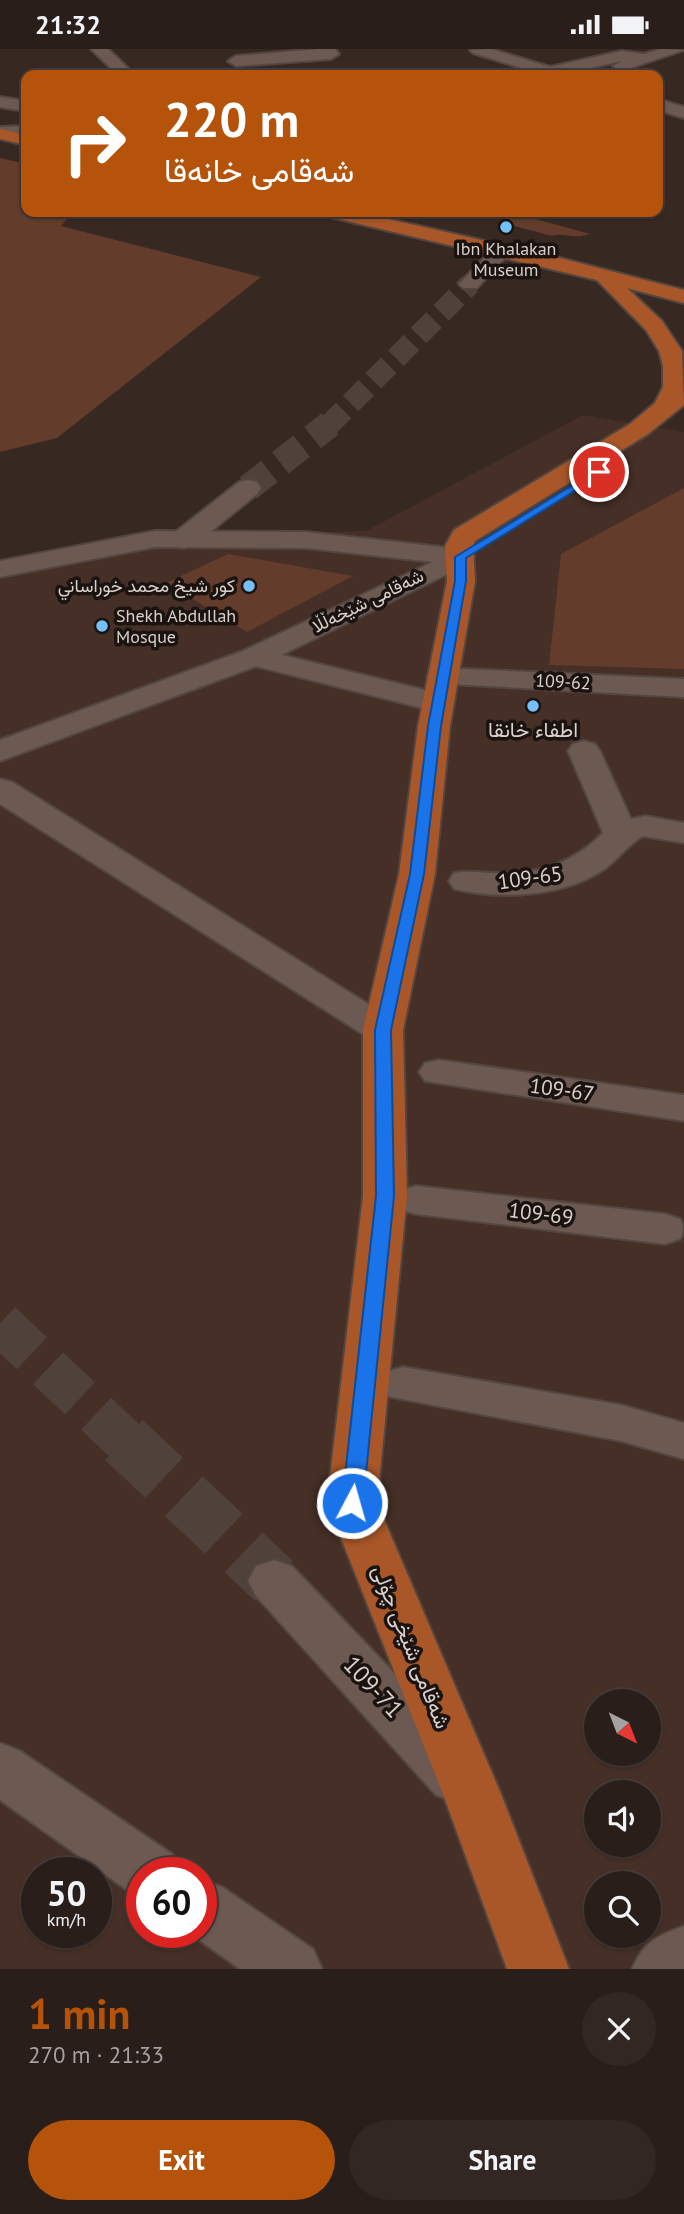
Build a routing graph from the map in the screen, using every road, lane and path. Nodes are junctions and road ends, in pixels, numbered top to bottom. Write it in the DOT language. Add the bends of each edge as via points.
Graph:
graph roads {
  1 [pos="99,49"];
  2 [pos="327,49"];
  3 [pos="677,49"];
  4 [pos="478,50"];
  5 [pos="645,59"];
  6 [pos="237,62"];
  7 [pos="621,66"];
  8 [pos="122,70"];
  9 [pos="544,70"];
  10 [pos="560,70"];
  11 [pos="603,70"];
  12 [pos="649,70"];
  13 [pos="0,93"];
  14 [pos="21,95"];
  15 [pos="0,102"];
  16 [pos="21,105"];
  17 [pos="663,106"];
  18 [pos="684,113"];
  19 [pos="21,131"];
  20 [pos="0,133"];
  21 [pos="21,139"];
  22 [pos="356,217"];
  23 [pos="501,251"];
  24 [pos="603,277"];
  25 [pos="470,283"];
  26 [pos="632,284"];
  27 [pos="684,291"];
  28 [pos="684,297"];
  29 [pos="684,393"];
  30 [pos="672,418"];
  31 [pos="248,488"];
  32 [pos="183,540"];
  33 [pos="460,557"];
  34 [pos="0,569"];
  35 [pos="254,657"];
  36 [pos="684,688"];
  37 [pos="440,690"];
  38 [pos="0,751"];
  39 [pos="584,751"];
  40 [pos="0,789"];
  41 [pos="620,833"];
  42 [pos="684,833"];
  43 [pos="467,881"];
  44 [pos="383,1030"];
  45 [pos="439,1072"];
  46 [pos="684,1108"];
  47 [pos="416,1200"];
  48 [pos="665,1229"];
  49 [pos="403,1384"];
  50 [pos="684,1441"];
  51 [pos="274,1581"];
  52 [pos="0,1768"];
  53 [pos="472,1794"];
  54 [pos="129,1857"];
  55 [pos="217,1918"];
  56 [pos="684,1955"];
  57 [pos="291,1969"];
  58 [pos="538,1969"];
  59 [pos="663,1969"];
  1 -- 8 [label="street"];
  2 -- 6 [label="street" via="331,54"];
  3 -- 5 [label="street"];
  4 -- 9 [label="street"];
  5 -- 7 [label="street"];
  5 -- 10 [label="street" via="622,56"];
  7 -- 11 [label="street"];
  7 -- 12 [label="street"];
  13 -- 14 [label="street"];
  15 -- 16 [label="street"];
  17 -- 18 [label="street"];
  19 -- 20 [label="street"];
  20 -- 21 [label="main road"];
  22 -- 23 [label="main road"];
  23 -- 24 [label="main road"];
  23 -- 25 [label="street"];
  24 -- 26 [label="main road"];
  24 -- 30 [label="main road" via="643,313 674,359"];
  26 -- 27 [label="main road"];
  26 -- 28 [label="main road"];
  29 -- 30 [label="main road"];
  30 -- 33 [label="main road" via="668,429"];
  31 -- 32 [label="street"];
  32 -- 33 [label="street, شەقامی شێخەڵڵا" via="306,540"];
  32 -- 34 [label="street, شەقامی شێخەڵڵا" via="155,539"];
  33 -- 35 [label="street, شەقامی شێخەڵڵا"];
  33 -- 37 [label="main road, شەقامی شێخی چۆلی" via="461,581"];
  35 -- 37 [label="street, 109-62"];
  35 -- 38 [label="street, شەقامی شێخەڵڵا"];
  36 -- 37 [label="street, 109-62"];
  37 -- 44 [label="main road, شەقامی شێخی چۆلی" via="417,874"];
  39 -- 41 [label="street"];
  40 -- 44 [label="street"];
  41 -- 42 [label="street" via="650,826"];
  41 -- 43 [label="street, 109-65" via="593,860 564,875 503,886"];
  44 -- 53 [label="main road, شەقامی شێخی چۆلی" via="385,1196 352,1503"];
  45 -- 46 [label="street, 109-67"];
  47 -- 48 [label="street, 109-69"];
  49 -- 50 [label="street" via="621,1423"];
  51 -- 53 [label="street, 109-71"];
  52 -- 54 [label="street"];
  53 -- 58 [label="main road, شەقامی شێخی چۆلی"];
  55 -- 57 [label="street"];
  56 -- 59 [label="street"];
}
